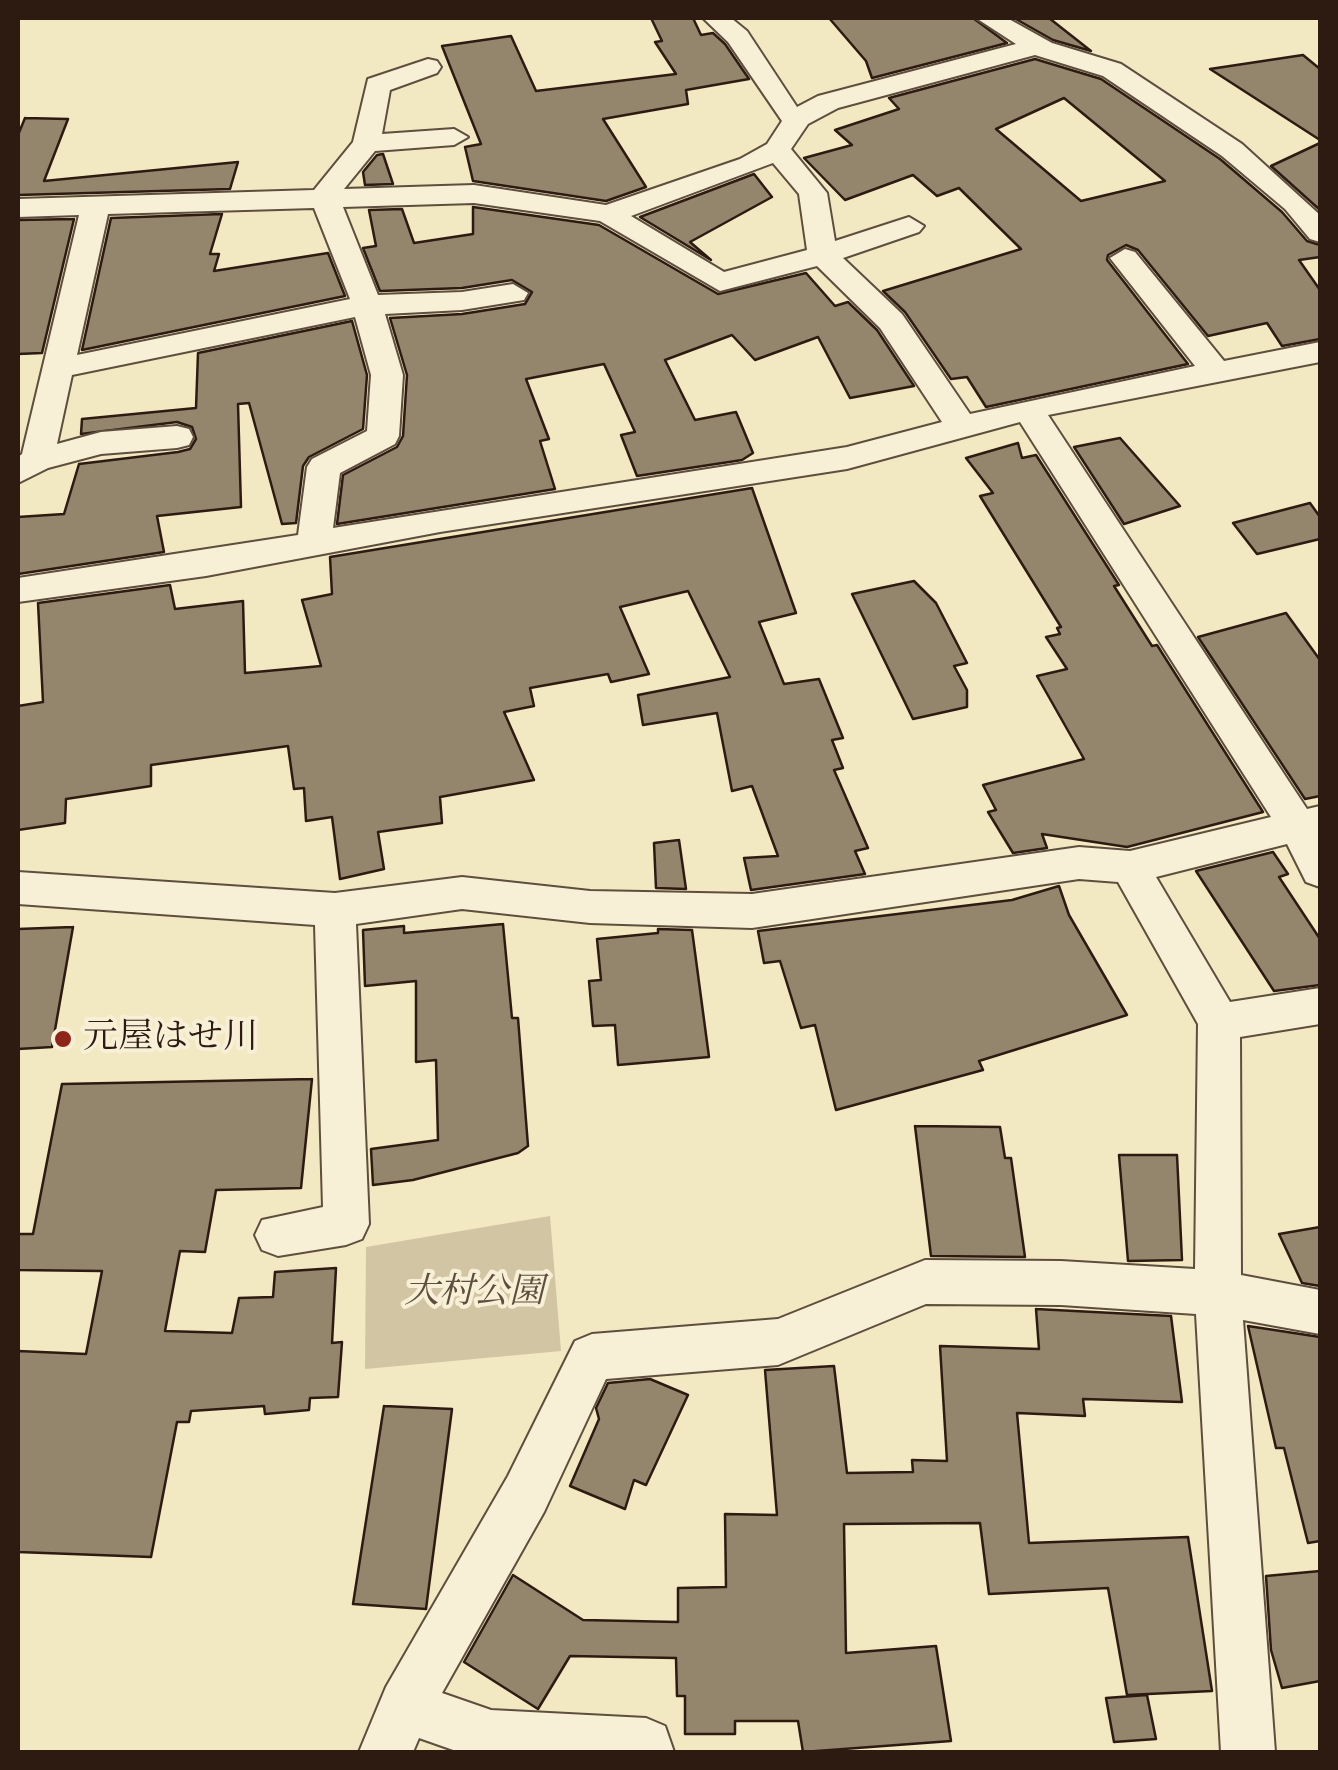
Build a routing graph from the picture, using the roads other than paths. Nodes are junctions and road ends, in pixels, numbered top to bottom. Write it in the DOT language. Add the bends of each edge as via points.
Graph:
graph roads {
  1 [pos="716,18"];
  2 [pos="989,18"];
  3 [pos="1036,44"];
  4 [pos="428,68"];
  5 [pos="798,118"];
  6 [pos="454,137"];
  7 [pos="367,143"];
  8 [pos="778,150"];
  9 [pos="324,196"];
  10 [pos="96,204"];
  11 [pos="18,208"];
  12 [pos="608,214"];
  13 [pos="909,226"];
  14 [pos="1320,233"];
  15 [pos="823,255"];
  16 [pos="1125,258"];
  17 [pos="513,293"];
  18 [pos="367,305"];
  19 [pos="1320,352"];
  20 [pos="58,366"];
  21 [pos="1216,372"];
  22 [pos="1028,410"];
  23 [pos="961,425"];
  24 [pos="177,437"];
  25 [pos="27,466"];
  26 [pos="314,544"];
  27 [pos="18,590"];
  28 [pos="1309,824"];
  29 [pos="1130,868"];
  30 [pos="1320,871"];
  31 [pos="18,888"];
  32 [pos="335,910"];
  33 [pos="1320,1006"];
  34 [pos="1219,1022"];
  35 [pos="278,1235"];
  36 [pos="1218,1292"];
  37 [pos="1320,1312"];
  38 [pos="395,1729"];
  39 [pos="646,1752"];
  40 [pos="1248,1752"];
  1 -- 5 [label="street" via="738,37 787,113"];
  2 -- 3 [label="street"];
  3 -- 5 [label="street" via="828,102"];
  3 -- 14 [label="street" via="1112,70 1232,150"];
  4 -- 7 [label="street" via="376,85"];
  5 -- 8 [label="street"];
  6 -- 7 [label="street"];
  7 -- 9 [label="street"];
  8 -- 12 [label="street"];
  8 -- 15 [label="street" via="813,193"];
  9 -- 10 [label="street"];
  9 -- 12 [label="street" via="474,194"];
  9 -- 18 [label="street"];
  10 -- 11 [label="street"];
  10 -- 20 [label="street"];
  12 -- 15 [label="street" via="720,282"];
  13 -- 15 [label="street"];
  15 -- 23 [label="street" via="891,321"];
  16 -- 21 [label="street"];
  17 -- 18 [label="street"];
  18 -- 20 [label="street"];
  18 -- 26 [label="street" via="387,375 383,436 324,467"];
  19 -- 21 [label="street"];
  20 -- 25 [label="street"];
  21 -- 22 [label="street"];
  22 -- 23 [label="street"];
  22 -- 28 [label="street"];
  23 -- 26 [label="street" via="847,458"];
  24 -- 25 [label="street" via="101,443"];
  26 -- 27 [label="street"];
  28 -- 29 [label="street"];
  28 -- 30 [label="street"];
  29 -- 32 [label="street" via="1079,864 752,911 590,907 462,893"];
  29 -- 34 [label="street"];
  31 -- 32 [label="street"];
  32 -- 35 [label="street" via="346,1224"];
  33 -- 34 [label="street"];
  34 -- 36 [label="street"];
  36 -- 37 [label="street"];
  36 -- 38 [label="street" via="925,1282 778,1342 592,1357 526,1494"];
  36 -- 40 [label="street"];
  38 -- 39 [label="street" via="646,1745"];
}
